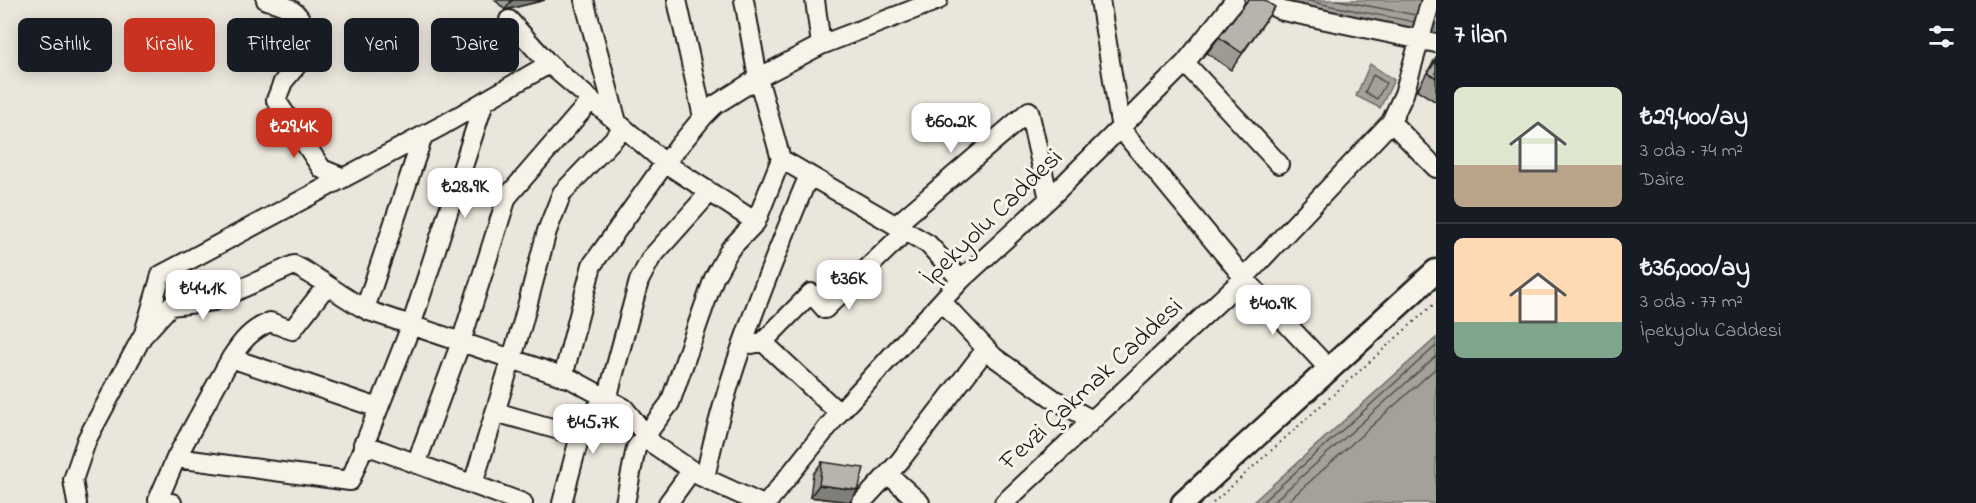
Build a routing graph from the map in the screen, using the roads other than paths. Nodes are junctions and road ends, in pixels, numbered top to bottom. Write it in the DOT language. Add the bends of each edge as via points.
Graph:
graph roads {
  1 [pos="266,0"];
  2 [pos="584,0"];
  3 [pos="677,0"];
  4 [pos="744,0"];
  5 [pos="815,0"];
  6 [pos="933,0"];
  7 [pos="1100,0"];
  8 [pos="1235,0"];
  9 [pos="1259,0"];
  10 [pos="1431,0"];
  11 [pos="519,30"];
  12 [pos="1426,38"];
  13 [pos="821,45"];
  14 [pos="1185,63"];
  15 [pos="549,64"];
  16 [pos="758,78"];
  17 [pos="591,100"];
  18 [pos="484,102"];
  19 [pos="703,117"];
  20 [pos="1391,122"];
  21 [pos="621,125"];
  22 [pos="1120,129"];
  23 [pos="423,136"];
  24 [pos="781,159"];
  25 [pos="665,163"];
  26 [pos="1279,164"];
  27 [pos="1436,168"];
  28 [pos="809,175"];
  29 [pos="344,178"];
  30 [pos="710,192"];
  31 [pos="1049,199"];
  32 [pos="756,222"];
  33 [pos="901,228"];
  34 [pos="1436,272"];
  35 [pos="1244,278"];
  36 [pos="961,280"];
  37 [pos="1436,284"];
  38 [pos="327,285"];
  39 [pos="942,302"];
  40 [pos="365,309"];
  41 [pos="411,326"];
  42 [pos="142,337"];
  43 [pos="461,342"];
  44 [pos="763,342"];
  45 [pos="744,345"];
  46 [pos="986,349"];
  47 [pos="231,358"];
  48 [pos="511,359"];
  49 [pos="1329,369"];
  50 [pos="563,376"];
  51 [pos="606,398"];
  52 [pos="378,408"];
  53 [pos="495,412"];
  54 [pos="839,413"];
  55 [pos="1092,420"];
  56 [pos="580,435"];
  57 [pos="647,436"];
  58 [pos="363,444"];
  59 [pos="176,458"];
  60 [pos="416,464"];
  61 [pos="698,474"];
  62 [pos="888,474"];
  63 [pos="473,484"];
  64 [pos="77,503"];
  65 [pos="172,503"];
  66 [pos="523,503"];
  67 [pos="562,503"];
  68 [pos="625,503"];
  69 [pos="668,503"];
  70 [pos="759,503"];
  71 [pos="767,503"];
  72 [pos="861,503"];
  73 [pos="920,503"];
  74 [pos="1004,503"];
  75 [pos="1184,503"];
  76 [pos="1197,503"];
  1 -- 29 [label="street" via="288,5 306,28 307,52 283,82 276,100 322,169"];
  2 -- 21 [label="street"];
  3 -- 19 [label="street"];
  4 -- 16 [label="street"];
  5 -- 13 [label="street"];
  6 -- 13 [label="street"];
  7 -- 22 [label="street"];
  8 -- 14 [label="street, İpekyolu Caddesi"];
  9 -- 12 [label="street" via="1282,11"];
  10 -- 12 [label="street, Fevzi Çakmak Caddesi"];
  11 -- 15 [label="street"];
  12 -- 20 [label="street, Fevzi Çakmak Caddesi"];
  13 -- 16 [label="street"];
  14 -- 22 [label="street, İpekyolu Caddesi"];
  14 -- 26 [label="street"];
  15 -- 17 [label="street"];
  15 -- 18 [label="street"];
  16 -- 19 [label="street"];
  16 -- 24 [label="street"];
  17 -- 21 [label="street"];
  17 -- 43 [label="street" via="507,197"];
  18 -- 23 [label="street"];
  18 -- 41 [label="street"];
  19 -- 25 [label="street"];
  20 -- 27 [label="street"];
  20 -- 35 [label="street, Fevzi Çakmak Caddesi"];
  21 -- 25 [label="street"];
  21 -- 48 [label="street" via="562,193 547,231"];
  22 -- 31 [label="street, İpekyolu Caddesi"];
  22 -- 35 [label="street"];
  23 -- 29 [label="street"];
  23 -- 40 [label="street"];
  24 -- 28 [label="street"];
  24 -- 32 [label="street"];
  25 -- 30 [label="street"];
  25 -- 50 [label="street" via="592,266"];
  28 -- 33 [label="street"];
  28 -- 45 [label="street"];
  29 -- 42 [label="street" via="162,275"];
  30 -- 32 [label="street"];
  30 -- 51 [label="street" via="651,258 639,281"];
  31 -- 33 [label="street" via="1029,111"];
  31 -- 36 [label="street, İpekyolu Caddesi"];
  32 -- 57 [label="street" via="730,249 714,278 670,403"];
  33 -- 36 [label="street" via="928,244"];
  33 -- 44 [label="street" via="825,309 811,293"];
  34 -- 49 [label="main road"];
  35 -- 49 [label="street"];
  35 -- 55 [label="street, Fevzi Çakmak Caddesi"];
  36 -- 39 [label="street, İpekyolu Caddesi"];
  37 -- 76 [label="main road"];
  38 -- 40 [label="street"];
  38 -- 42 [label="street" via="318,276 294,265 214,301 170,306"];
  38 -- 47 [label="street" via="292,330 270,322 255,329"];
  39 -- 46 [label="street"];
  39 -- 54 [label="street, İpekyolu Caddesi"];
  40 -- 41 [label="street"];
  41 -- 43 [label="street"];
  41 -- 52 [label="street"];
  42 -- 64 [label="street" via="87,439 73,480"];
  43 -- 48 [label="street"];
  43 -- 60 [label="street"];
  44 -- 45 [label="street"];
  44 -- 54 [label="street"];
  45 -- 61 [label="street"];
  46 -- 55 [label="street" via="1055,400"];
  46 -- 62 [label="street"];
  47 -- 52 [label="street"];
  47 -- 59 [label="street"];
  48 -- 50 [label="street"];
  48 -- 53 [label="street"];
  49 -- 75 [label="main road"];
  50 -- 51 [label="street"];
  51 -- 56 [label="street"];
  51 -- 57 [label="street" via="624,408"];
  52 -- 58 [label="street"];
  53 -- 56 [label="street"];
  53 -- 63 [label="street"];
  54 -- 71 [label="street, İpekyolu Caddesi"];
  55 -- 74 [label="street, Fevzi Çakmak Caddesi"];
  56 -- 67 [label="street"];
  57 -- 61 [label="street"];
  57 -- 68 [label="street" via="636,448"];
  58 -- 59 [label="street" via="350,481"];
  58 -- 60 [label="street"];
  59 -- 65 [label="street" via="159,500"];
  60 -- 63 [label="street"];
  61 -- 69 [label="street"];
  61 -- 70 [label="street"];
  62 -- 72 [label="street"];
  62 -- 73 [label="street"];
  63 -- 66 [label="street"];
}
